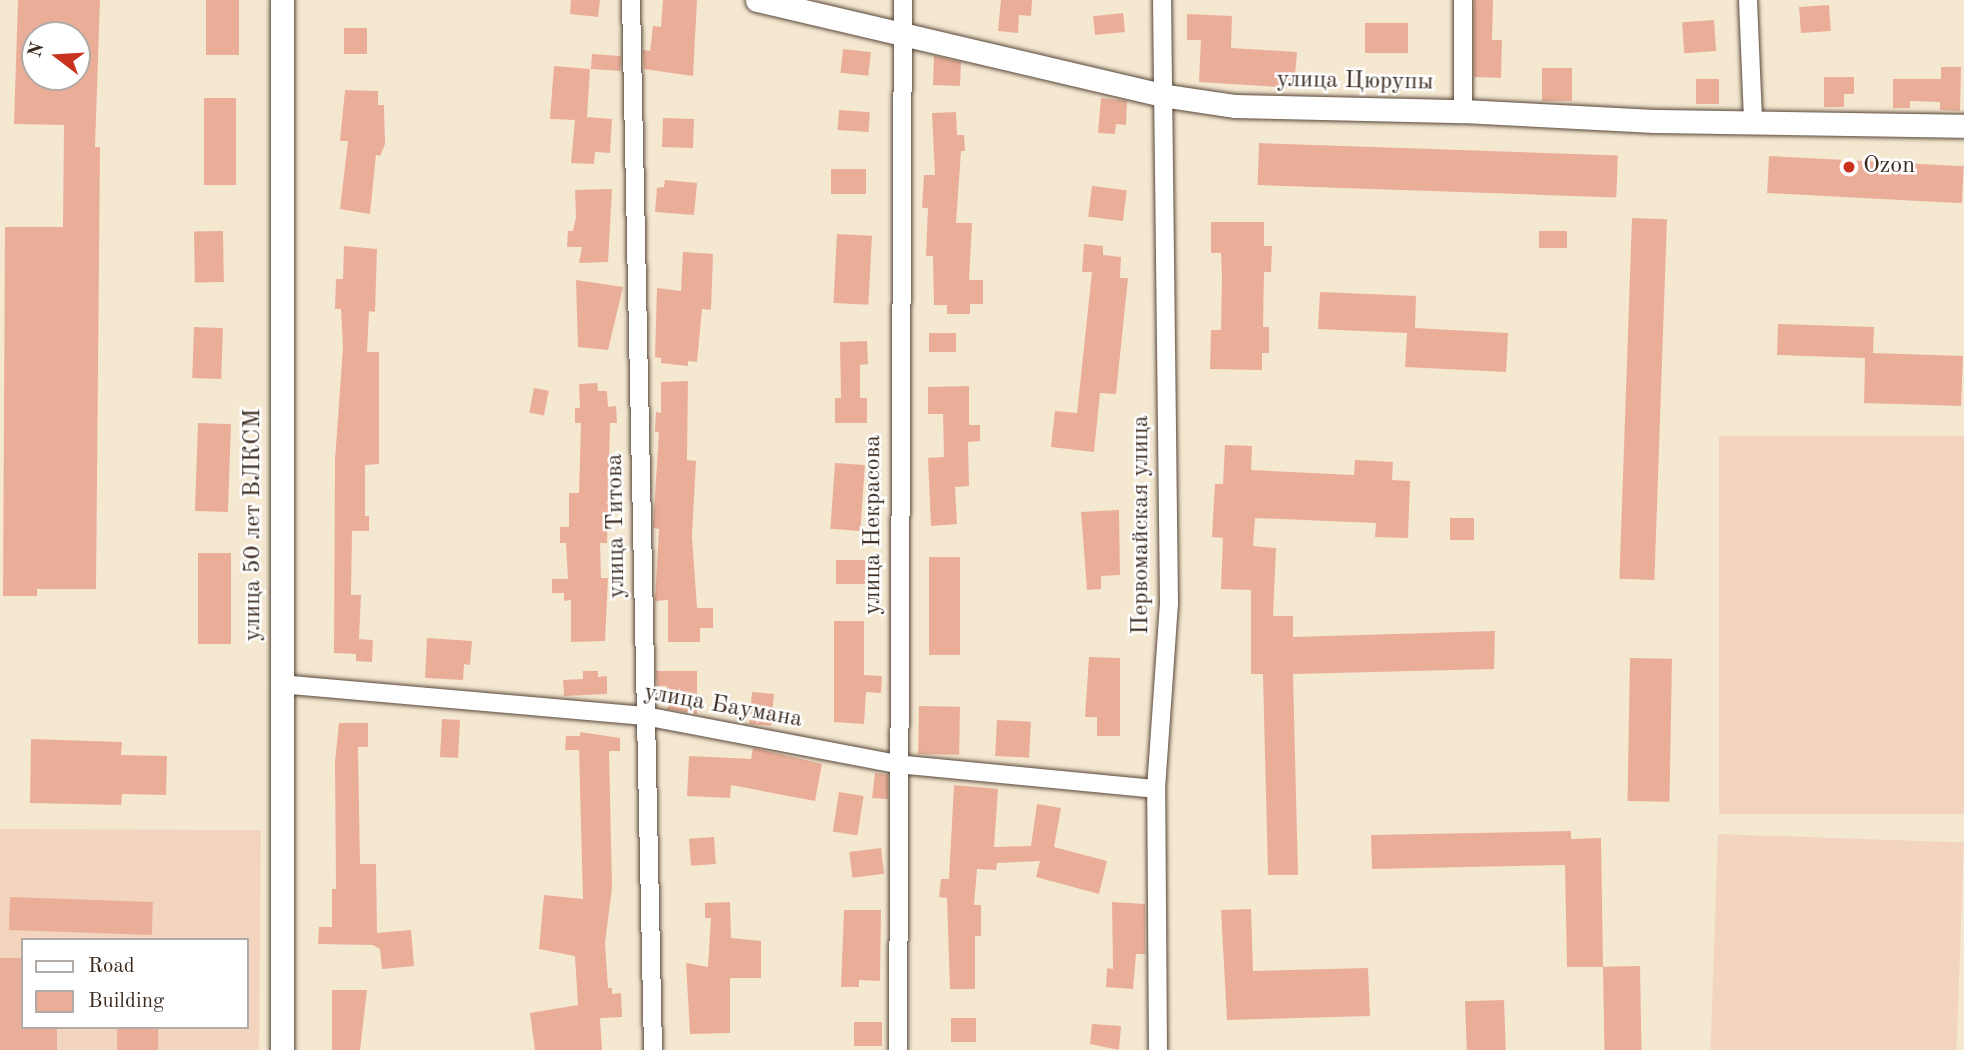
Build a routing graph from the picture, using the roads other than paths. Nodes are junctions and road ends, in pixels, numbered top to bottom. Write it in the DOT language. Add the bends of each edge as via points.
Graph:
graph roads {
  1 [pos="282,0"];
  2 [pos="631,0"];
  3 [pos="757,0"];
  4 [pos="903,0"];
  5 [pos="1162,0"];
  6 [pos="1463,0"];
  7 [pos="1748,0"];
  8 [pos="901,33"];
  9 [pos="1161,95"];
  10 [pos="1464,111"];
  11 [pos="1754,120"];
  12 [pos="1964,126"];
  13 [pos="280,684"];
  14 [pos="645,716"];
  15 [pos="897,764"];
  16 [pos="1156,789"];
  17 [pos="282,1050"];
  18 [pos="653,1050"];
  19 [pos="898,1050"];
  20 [pos="1158,1050"];
  1 -- 13 [label="street, улица 50 лет ВЛКСМ"];
  2 -- 14 [label="street, улица Титова"];
  3 -- 8 [label="street, улица Цюрупы"];
  4 -- 8 [label="street, улица Некрасова"];
  5 -- 9 [label="street, Первомайская улица"];
  6 -- 10 [label="street"];
  7 -- 11 [label="street"];
  8 -- 9 [label="street, улица Цюрупы"];
  8 -- 15 [label="street, улица Некрасова"];
  9 -- 10 [label="street, улица Цюрупы" via="1235,106"];
  9 -- 16 [label="street, Первомайская улица" via="1169,604"];
  10 -- 11 [label="street, улица Цюрупы" via="1654,121"];
  11 -- 12 [label="street, улица Цюрупы"];
  13 -- 14 [label="street, улица Баумана"];
  13 -- 17 [label="street, улица 50 лет ВЛКСМ"];
  14 -- 15 [label="street, улица Баумана"];
  14 -- 18 [label="street, улица Титова"];
  15 -- 16 [label="street, улица Баумана"];
  15 -- 19 [label="street, улица Некрасова"];
  16 -- 20 [label="street, Первомайская улица"];
}
